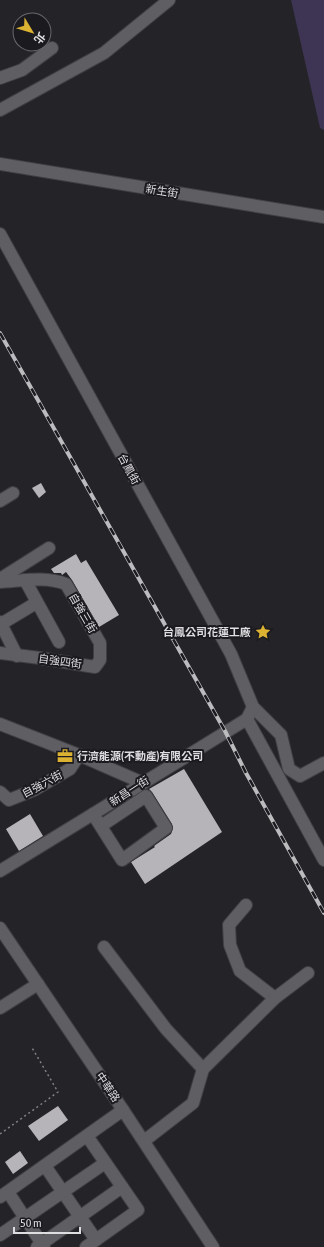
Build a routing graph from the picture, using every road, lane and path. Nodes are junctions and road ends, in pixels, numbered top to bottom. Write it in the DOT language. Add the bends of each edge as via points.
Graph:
graph roads {
  1 [pos="169,0"];
  2 [pos="47,52"];
  3 [pos="0,78"];
  4 [pos="0,110"];
  5 [pos="0,164"];
  6 [pos="324,217"];
  7 [pos="0,234"];
  8 [pos="13,493"];
  9 [pos="0,501"];
  10 [pos="48,548"];
  11 [pos="0,579"];
  12 [pos="25,580"];
  13 [pos="0,582"];
  14 [pos="36,603"];
  15 [pos="0,623"];
  16 [pos="59,642"];
  17 [pos="0,653"];
  18 [pos="17,656"];
  19 [pos="100,660"];
  20 [pos="254,707"];
  21 [pos="247,719"];
  22 [pos="0,724"];
  23 [pos="79,755"];
  24 [pos="324,763"];
  25 [pos="143,783"];
  26 [pos="0,792"];
  27 [pos="93,814"];
  28 [pos="101,826"];
  29 [pos="324,860"];
  30 [pos="0,871"];
  31 [pos="246,905"];
  32 [pos="0,928"];
  33 [pos="104,947"];
  34 [pos="308,973"];
  35 [pos="38,984"];
  36 [pos="275,998"];
  37 [pos="0,1008"];
  38 [pos="31,1046"];
  39 [pos="204,1070"];
  40 [pos="123,1110"];
  41 [pos="0,1134"];
  42 [pos="87,1136"];
  43 [pos="144,1141"];
  44 [pos="105,1163"];
  45 [pos="45,1166"];
  46 [pos="122,1187"];
  47 [pos="63,1192"];
  48 [pos="4,1195"];
  49 [pos="80,1217"];
  50 [pos="25,1218"];
  51 [pos="0,1235"];
  52 [pos="96,1240"];
  53 [pos="41,1246"];
  54 [pos="86,1247"];
  55 [pos="214,1247"];
  1 -- 4 [label="street" via="104,53"];
  2 -- 3 [label="street" via="22,70"];
  5 -- 6 [label="street, 新生街"];
  7 -- 20 [label="street, 台鳳街" via="231,654"];
  8 -- 9 [label="street"];
  10 -- 11 [label="street"];
  12 -- 13 [label="street, 自強三街"];
  12 -- 14 [label="street"];
  12 -- 19 [label="street, 自強三街" via="56,580 66,584 100,643"];
  14 -- 15 [label="street"];
  14 -- 16 [label="street"];
  15 -- 18 [label="street"];
  17 -- 18 [label="street, 自強四街"];
  18 -- 19 [label="street, 自強四街" via="95,666"];
  20 -- 21 [label="street, 新昌一街"];
  20 -- 24 [label="street" via="281,735 289,769 300,776"];
  21 -- 25 [label="street, 新昌一街"];
  21 -- 29 [label="street"];
  22 -- 23 [label="street"];
  23 -- 25 [label="street"];
  23 -- 26 [label="street, 自強六街" via="70,769 34,790 9,800"];
  25 -- 27 [label="street, 新昌一街"];
  27 -- 28 [label="street"];
  27 -- 30 [label="street, 新昌一街"];
  28 -- 28 [label="street" via="122,860 166,828 146,796"];
  31 -- 36 [label="street" via="229,924 230,945 240,971"];
  32 -- 35 [label="street, 中華路"];
  33 -- 39 [label="street" via="166,1029"];
  34 -- 36 [label="street"];
  35 -- 37 [label="street"];
  35 -- 40 [label="street, 中華路"];
  36 -- 39 [label="street"];
  38 -- 41 [label="path" via="58,1092"];
  39 -- 43 [label="street" via="193,1103"];
  40 -- 42 [label="street"];
  40 -- 43 [label="street, 中華路"];
  42 -- 44 [label="street"];
  42 -- 45 [label="street"];
  43 -- 55 [label="street, 中華路"];
  44 -- 46 [label="street"];
  44 -- 47 [label="street"];
  45 -- 47 [label="street"];
  45 -- 48 [label="street"];
  46 -- 49 [label="street"];
  46 -- 52 [label="street" via="138,1210"];
  47 -- 49 [label="street"];
  47 -- 50 [label="street"];
  48 -- 50 [label="street"];
  49 -- 52 [label="street"];
  49 -- 53 [label="street"];
  50 -- 51 [label="street"];
  50 -- 53 [label="street"];
  52 -- 54 [label="street"];
}
